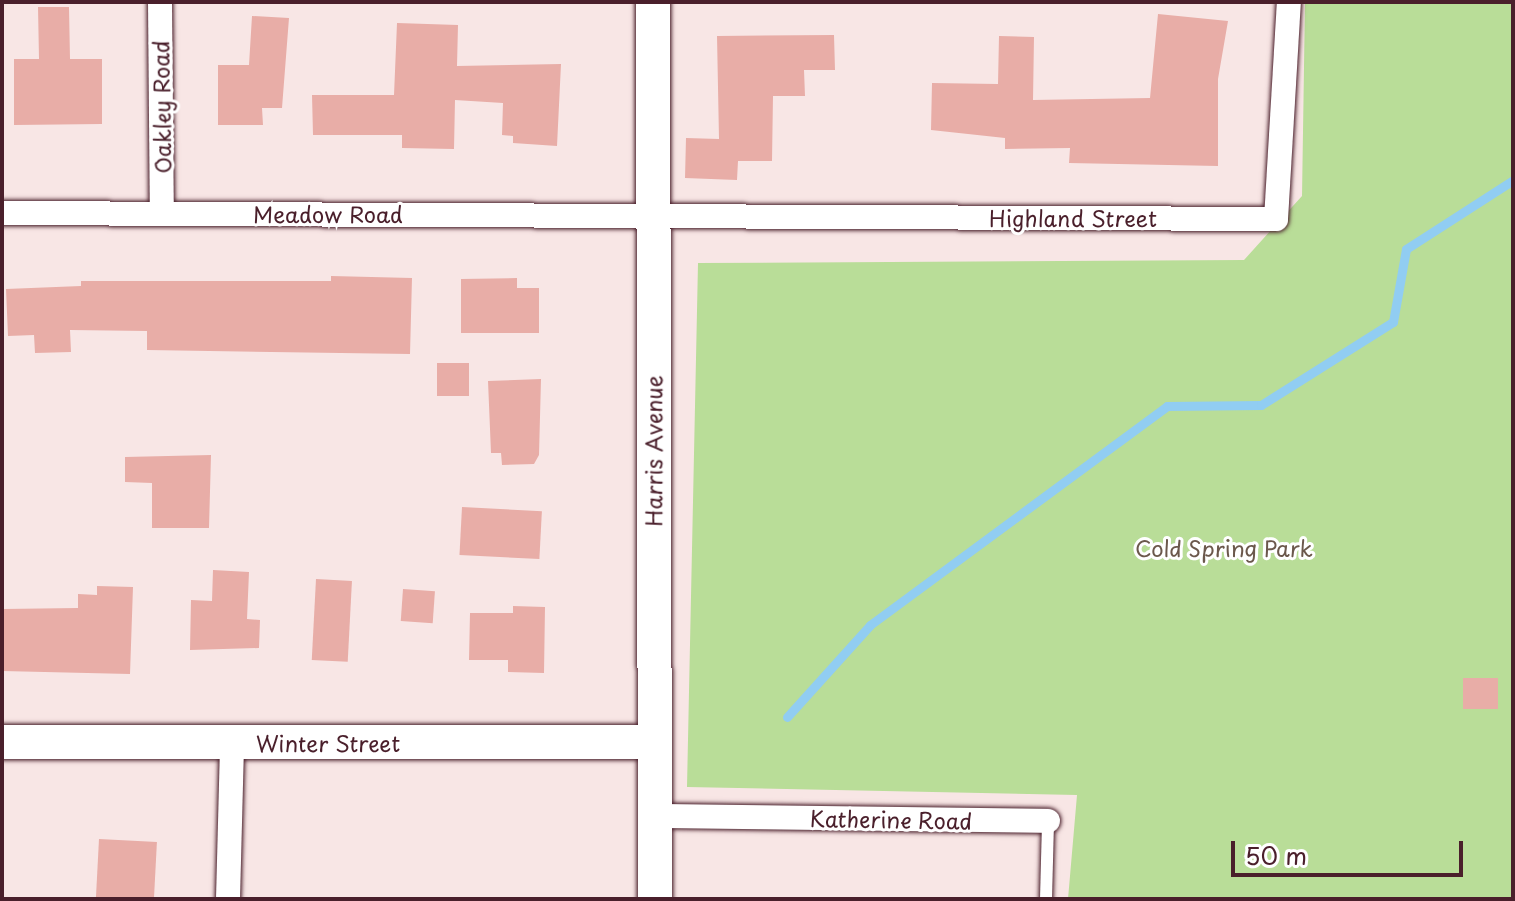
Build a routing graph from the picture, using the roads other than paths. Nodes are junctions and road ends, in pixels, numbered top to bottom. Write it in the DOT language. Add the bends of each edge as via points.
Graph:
graph roads {
  1 [pos="160,2"];
  2 [pos="653,2"];
  3 [pos="1289,2"];
  4 [pos="2,213"];
  5 [pos="162,213"];
  6 [pos="653,215"];
  7 [pos="2,742"];
  8 [pos="653,742"];
  9 [pos="232,743"];
  10 [pos="655,816"];
  11 [pos="1048,821"];
  12 [pos="228,899"];
  13 [pos="655,899"];
  14 [pos="1046,899"];
  1 -- 5 [label="street, Oakley Road"];
  2 -- 6 [label="main road, Harris Avenue"];
  3 -- 6 [label="street, Highland Street" via="1276,219"];
  4 -- 5 [label="street, Meadow Road"];
  5 -- 6 [label="street, Meadow Road"];
  6 -- 8 [label="main road, Harris Avenue"];
  7 -- 9 [label="main road, Winter Street"];
  8 -- 9 [label="main road, Winter Street"];
  8 -- 10 [label="main road, Harris Avenue"];
  9 -- 12 [label="street"];
  10 -- 11 [label="street, Katherine Road"];
  10 -- 13 [label="main road, Harris Avenue"];
  11 -- 14 [label="lane, Katherine Road"];
}
